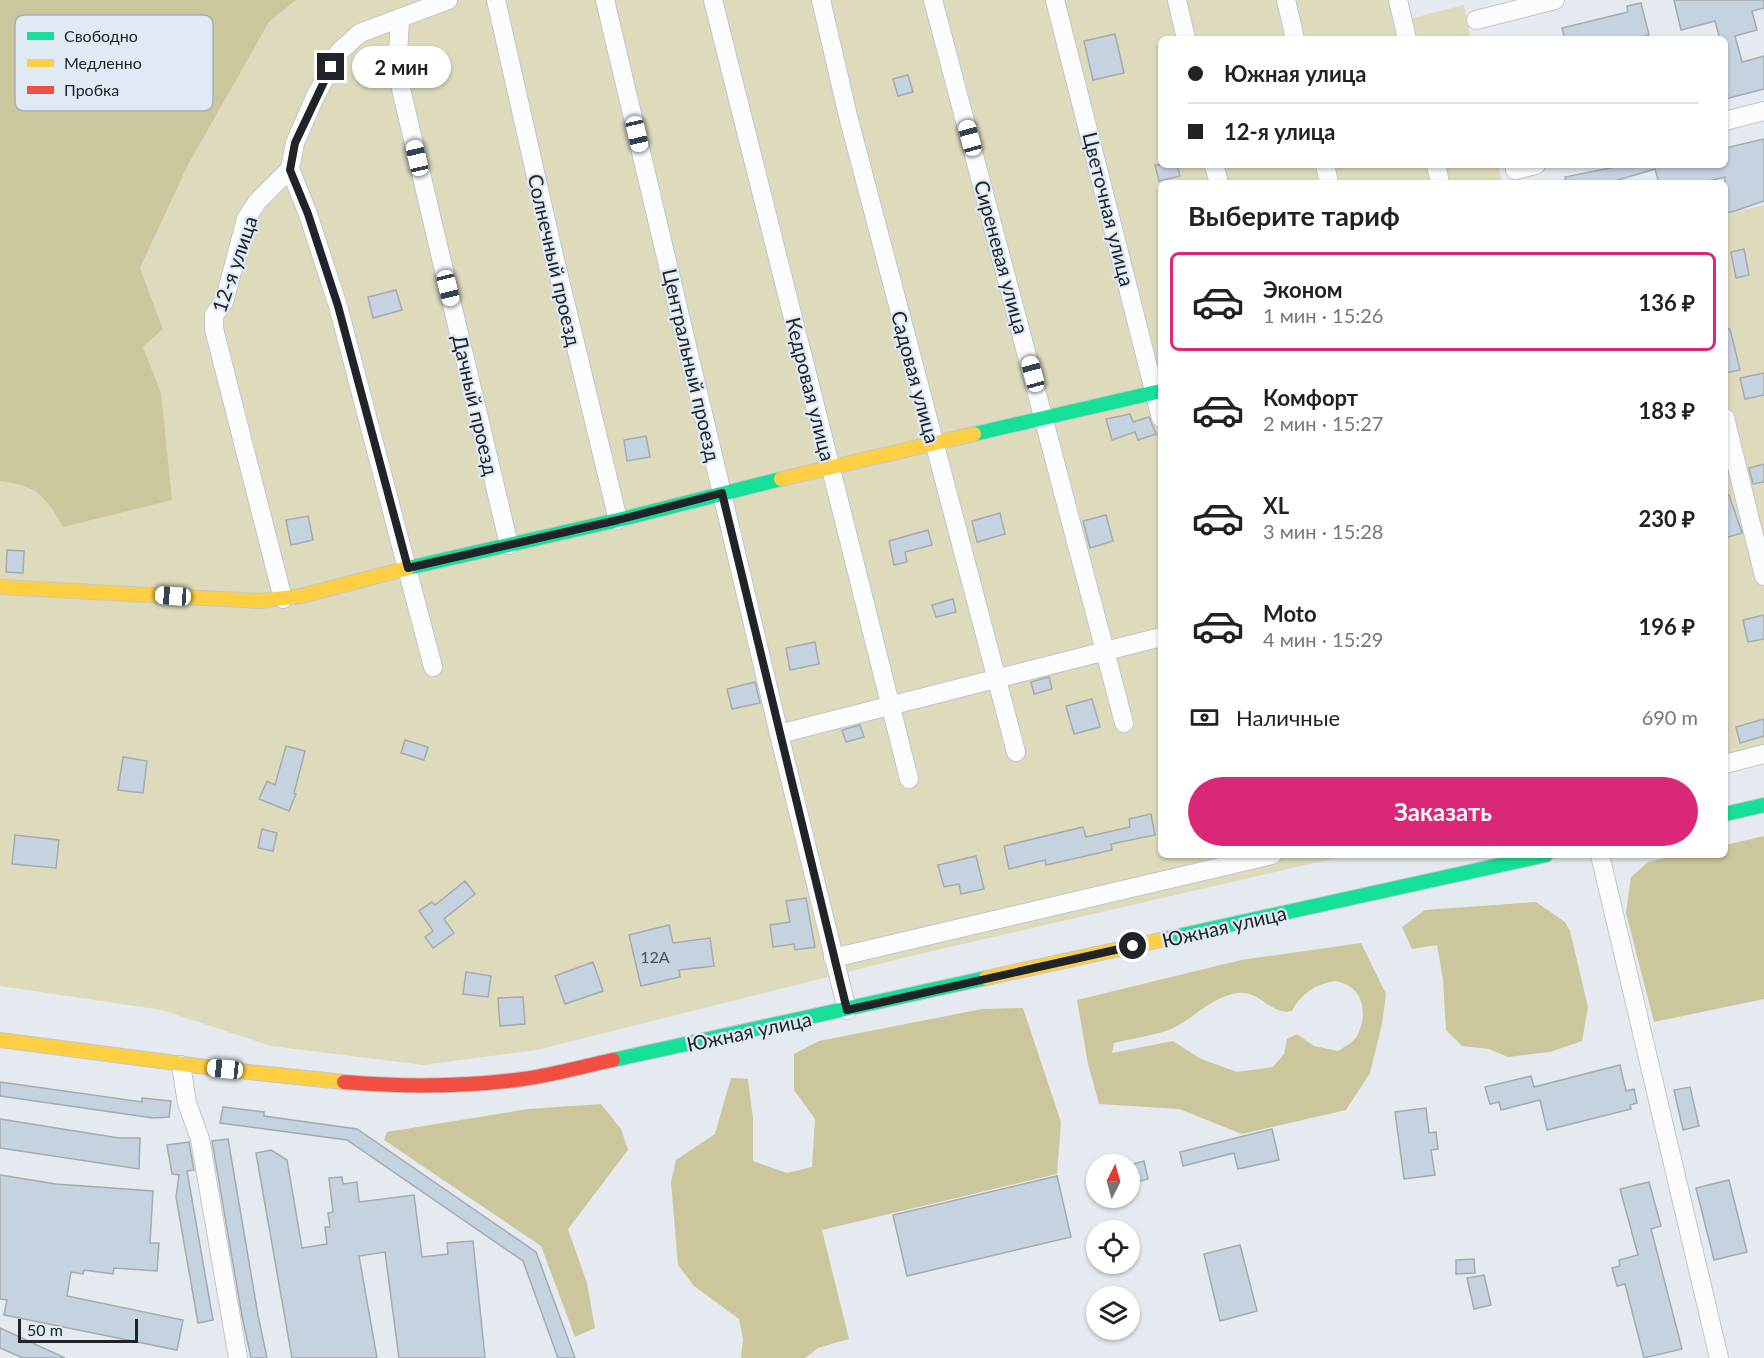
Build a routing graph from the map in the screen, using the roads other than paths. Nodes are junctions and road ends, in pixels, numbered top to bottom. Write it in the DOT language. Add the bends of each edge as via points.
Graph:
graph roads {
  1 [pos="448,0"];
  2 [pos="495,0"];
  3 [pos="605,0"];
  4 [pos="713,0"];
  5 [pos="821,0"];
  6 [pos="933,0"];
  7 [pos="1054,0"];
  8 [pos="1177,0"];
  9 [pos="1286,0"];
  10 [pos="1398,0"];
  11 [pos="1555,0"];
  12 [pos="400,19"];
  13 [pos="1476,20"];
  14 [pos="1185,36"];
  15 [pos="1294,36"];
  16 [pos="1406,36"];
  17 [pos="1764,111"];
  18 [pos="1728,120"];
  19 [pos="1523,168"];
  20 [pos="290,170"];
  21 [pos="1515,170"];
  22 [pos="1158,392"];
  23 [pos="1045,418"];
  24 [pos="1728,430"];
  25 [pos="934,444"];
  26 [pos="830,468"];
  27 [pos="722,493"];
  28 [pos="618,520"];
  29 [pos="509,545"];
  30 [pos="408,568"];
  31 [pos="1764,576"];
  32 [pos="0,587"];
  33 [pos="283,599"];
  34 [pos="1158,638"];
  35 [pos="1105,651"];
  36 [pos="433,668"];
  37 [pos="997,677"];
  38 [pos="890,706"];
  39 [pos="1124,723"];
  40 [pos="779,734"];
  41 [pos="1016,752"];
  42 [pos="1764,754"];
  43 [pos="1728,763"];
  44 [pos="909,778"];
  45 [pos="1764,805"];
  46 [pos="1728,813"];
  47 [pos="1259,858"];
  48 [pos="1532,858"];
  49 [pos="1601,858"];
  50 [pos="834,958"];
  51 [pos="847,1010"];
  52 [pos="0,1040"];
  53 [pos="181,1065"];
  54 [pos="238,1358"];
  55 [pos="1719,1358"];
  1 -- 12 [label="street"];
  2 -- 28 [label="street, Солнечный проезд"];
  3 -- 27 [label="street, Центральный проезд"];
  4 -- 26 [label="street, Кедровая улица"];
  5 -- 25 [label="street, Садовая улица"];
  6 -- 23 [label="street, Сиреневая улица"];
  7 -- 22 [label="street, Цветочная улица"];
  8 -- 14 [label="street"];
  9 -- 15 [label="street"];
  10 -- 16 [label="street"];
  11 -- 13 [label="street"];
  12 -- 20 [label="street" via="360,33 339,52 295,143"];
  12 -- 29 [label="street, Дачный проезд" via="397,72"];
  17 -- 18 [label="street"];
  19 -- 21 [label="street"];
  20 -- 30 [label="street" via="338,306"];
  20 -- 33 [label="street, 12-я улица" via="257,202 246,219 224,302 214,315 214,328"];
  22 -- 23 [label="main road"];
  23 -- 25 [label="main road"];
  23 -- 35 [label="street, Сиреневая улица"];
  24 -- 31 [label="street"];
  25 -- 26 [label="main road"];
  25 -- 37 [label="street, Садовая улица"];
  26 -- 27 [label="main road"];
  26 -- 38 [label="street, Кедровая улица"];
  27 -- 28 [label="main road"];
  27 -- 40 [label="street, Центральный проезд"];
  28 -- 29 [label="main road"];
  29 -- 30 [label="main road"];
  30 -- 33 [label="main road"];
  30 -- 36 [label="street"];
  32 -- 33 [label="main road"];
  34 -- 35 [label="street"];
  35 -- 37 [label="street"];
  35 -- 39 [label="street, Сиреневая улица"];
  37 -- 38 [label="street"];
  37 -- 41 [label="street, Садовая улица"];
  38 -- 40 [label="street"];
  38 -- 44 [label="street, Кедровая улица"];
  40 -- 50 [label="street, Центральный проезд"];
  42 -- 43 [label="street"];
  45 -- 46 [label="main road"];
  47 -- 50 [label="street"];
  48 -- 51 [label="main road, Южная улица"];
  49 -- 55 [label="street"];
  50 -- 51 [label="street, Центральный проезд"];
  51 -- 53 [label="main road, Южная улица" via="526,1079 443,1088 356,1084"];
  52 -- 53 [label="main road, Южная улица"];
  53 -- 54 [label="street" via="187,1103 200,1138"];
}
